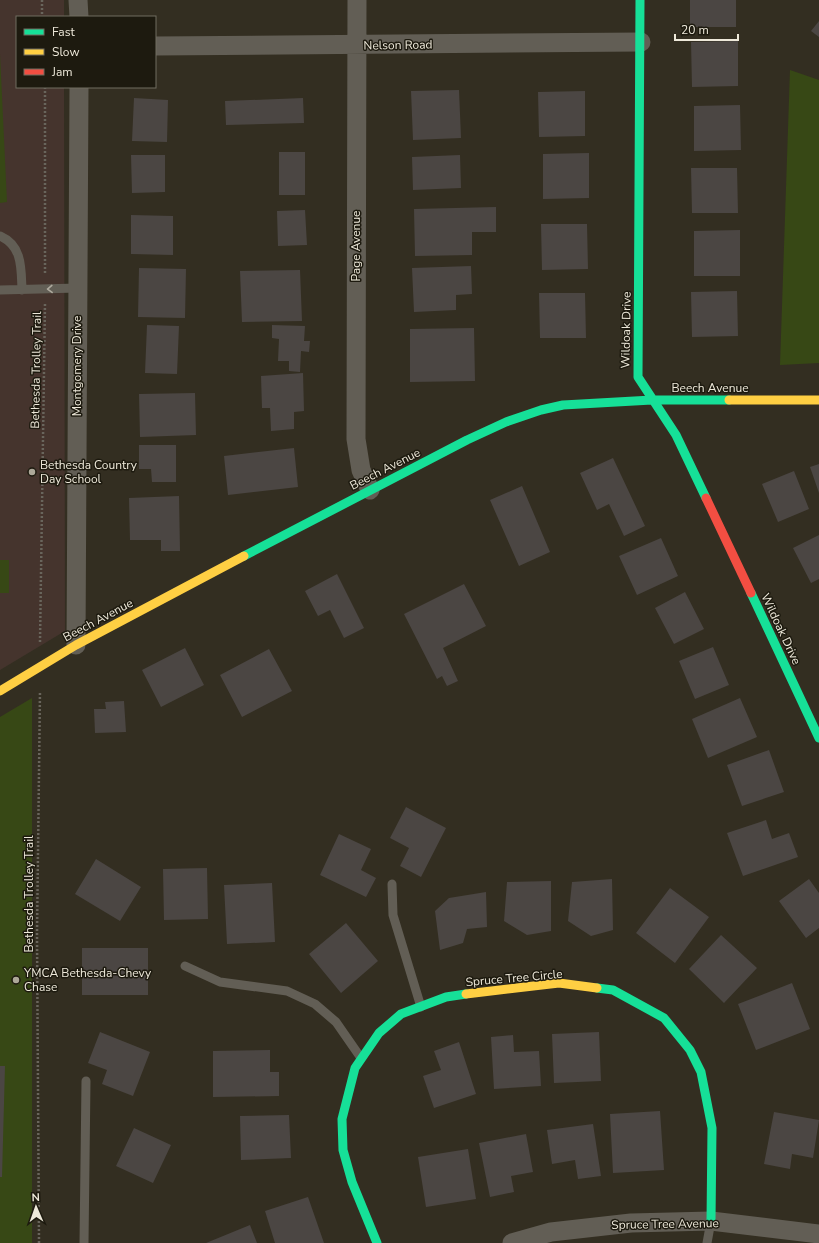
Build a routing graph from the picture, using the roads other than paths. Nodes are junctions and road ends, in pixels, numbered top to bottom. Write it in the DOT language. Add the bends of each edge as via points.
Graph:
graph roads {
  1 [pos="78,0"];
  2 [pos="357,0"];
  3 [pos="640,0"];
  4 [pos="79,16"];
  5 [pos="641,42"];
  6 [pos="357,45"];
  7 [pos="156,46"];
  8 [pos="79,88"];
  9 [pos="0,236"];
  10 [pos="78,288"];
  11 [pos="0,290"];
  12 [pos="22,290"];
  13 [pos="652,400"];
  14 [pos="819,400"];
  15 [pos="370,490"];
  16 [pos="76,645"];
  17 [pos="0,691"];
  18 [pos="819,738"];
  19 [pos="392,884"];
  20 [pos="185,966"];
  21 [pos="421,1006"];
  22 [pos="361,1058"];
  23 [pos="86,1081"];
  24 [pos="711,1222"];
  25 [pos="819,1234"];
  26 [pos="84,1243"];
  27 [pos="378,1243"];
  28 [pos="512,1243"];
  29 [pos="707,1243"];
  1 -- 4 [label="street"];
  2 -- 6 [label="street, Page Avenue"];
  3 -- 5 [label="street, Wildoak Drive"];
  5 -- 6 [label="street, Nelson Road"];
  5 -- 13 [label="street, Wildoak Drive" via="638,377"];
  6 -- 7 [label="street, Nelson Road"];
  6 -- 15 [label="street, Page Avenue" via="356,440 361,470"];
  8 -- 10 [label="street, Montgomery Drive"];
  9 -- 12 [label="lane" via="13,245 18,253"];
  10 -- 12 [label="lane, one-way"];
  10 -- 16 [label="street, Montgomery Drive"];
  11 -- 12 [label="lane"];
  13 -- 14 [label="street, Beech Avenue"];
  13 -- 15 [label="street, Beech Avenue" via="563,405 541,410 506,422 467,440"];
  13 -- 18 [label="street, Wildoak Drive" via="676,435"];
  15 -- 16 [label="street, Beech Avenue"];
  16 -- 17 [label="street, Beech Avenue"];
  19 -- 21 [label="lane" via="393,915"];
  20 -- 22 [label="lane" via="220,982 287,991 315,1004 336,1022"];
  21 -- 22 [label="street, Spruce Tree Circle" via="401,1014 379,1032"];
  21 -- 24 [label="street, Spruce Tree Circle" via="446,996 559,984 613,990 664,1018 690,1050 701,1072 712,1128"];
  22 -- 27 [label="street, Spruce Tree Circle" via="355,1068 342,1119 343,1150 352,1182"];
  23 -- 26 [label="lane"];
  24 -- 25 [label="street, Spruce Tree Avenue"];
  24 -- 28 [label="street, Spruce Tree Avenue" via="632,1223 551,1232"];
  24 -- 29 [label="lane"];
}
